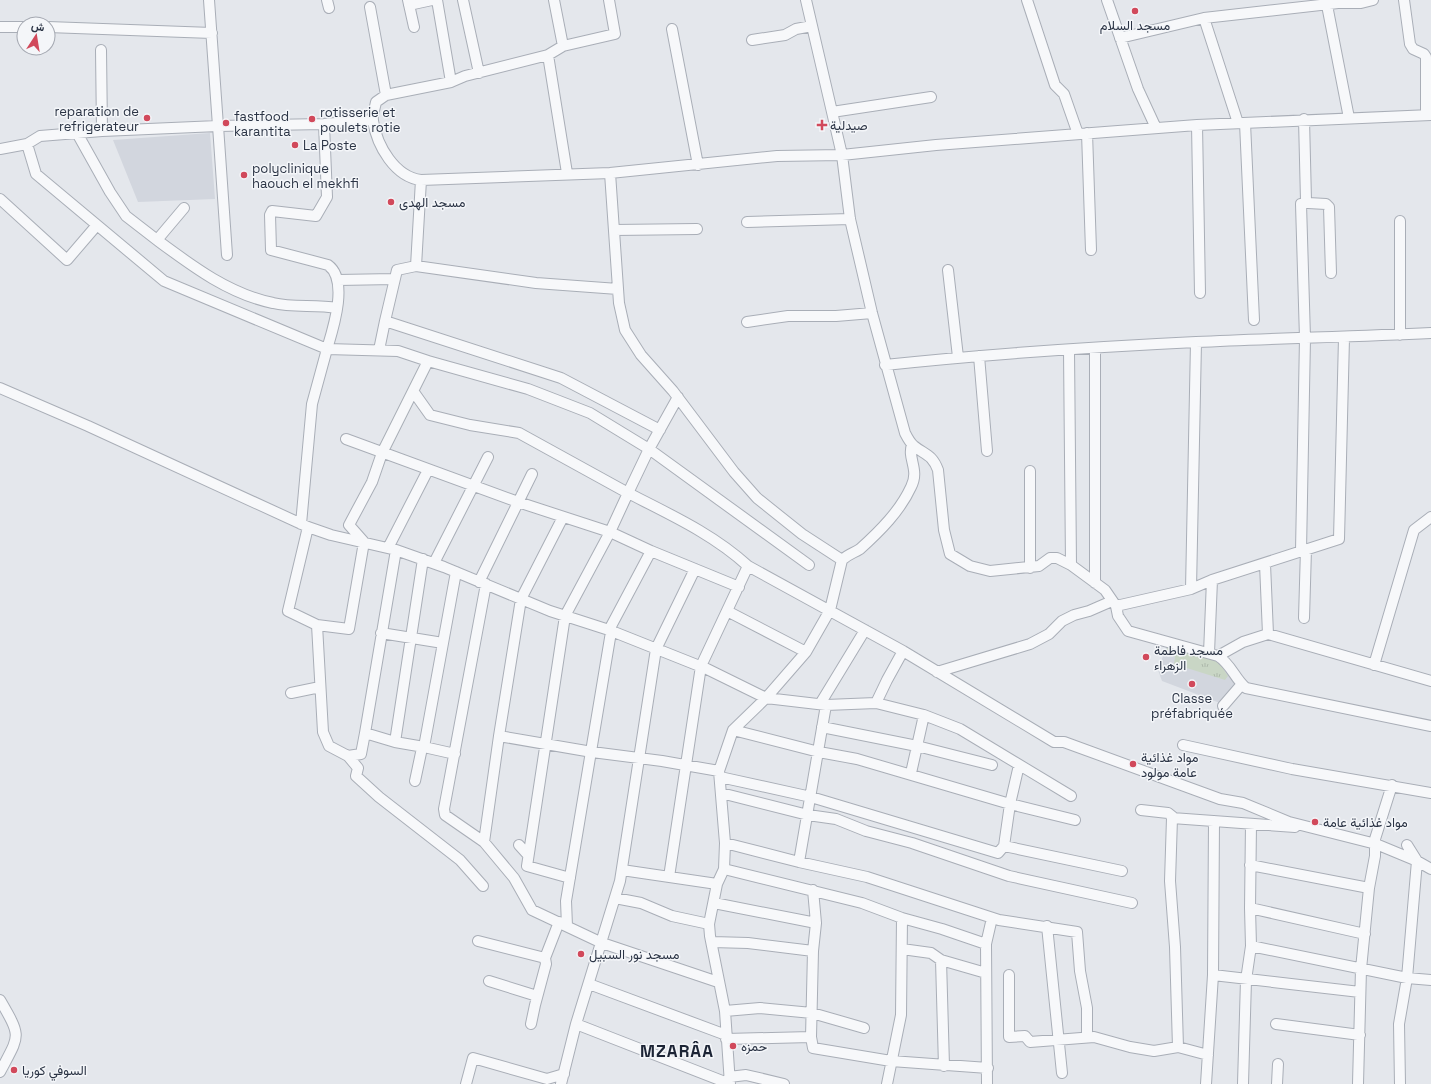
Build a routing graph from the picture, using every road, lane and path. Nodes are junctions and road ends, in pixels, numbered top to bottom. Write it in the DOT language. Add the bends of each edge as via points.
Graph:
graph roads {
  1 [pos="209,0"];
  2 [pos="432,0"];
  3 [pos="437,0"];
  4 [pos="463,0"];
  5 [pos="554,0"];
  6 [pos="609,0"];
  7 [pos="806,0"];
  8 [pos="1027,0"];
  9 [pos="1107,0"];
  10 [pos="1373,0"];
  11 [pos="1404,0"];
  12 [pos="1326,2"];
  13 [pos="409,3"];
  14 [pos="370,7"];
  15 [pos="1204,18"];
  16 [pos="812,26"];
  17 [pos="0,27"];
  18 [pos="16,27"];
  19 [pos="56,27"];
  20 [pos="414,28"];
  21 [pos="672,29"];
  22 [pos="212,33"];
  23 [pos="1120,38"];
  24 [pos="752,40"];
  25 [pos="563,46"];
  26 [pos="101,50"];
  27 [pos="548,54"];
  28 [pos="479,73"];
  29 [pos="451,82"];
  30 [pos="386,95"];
  31 [pos="931,97"];
  32 [pos="832,112"];
  33 [pos="1428,115"];
  34 [pos="1349,118"];
  35 [pos="1304,119"];
  36 [pos="373,120"];
  37 [pos="1242,123"];
  38 [pos="324,124"];
  39 [pos="1197,125"];
  40 [pos="218,126"];
  41 [pos="1156,128"];
  42 [pos="102,131"];
  43 [pos="77,133"];
  44 [pos="1082,134"];
  45 [pos="27,144"];
  46 [pos="0,149"];
  47 [pos="842,155"];
  48 [pos="698,165"];
  49 [pos="567,173"];
  50 [pos="610,173"];
  51 [pos="421,180"];
  52 [pos="0,199"];
  53 [pos="1306,203"];
  54 [pos="184,208"];
  55 [pos="850,219"];
  56 [pos="1400,221"];
  57 [pos="747,222"];
  58 [pos="97,225"];
  59 [pos="697,229"];
  60 [pos="614,230"];
  61 [pos="157,240"];
  62 [pos="1091,250"];
  63 [pos="227,255"];
  64 [pos="416,266"];
  65 [pos="948,270"];
  66 [pos="1332,273"];
  67 [pos="338,280"];
  68 [pos="394,280"];
  69 [pos="618,289"];
  70 [pos="1200,293"];
  71 [pos="337,308"];
  72 [pos="872,313"];
  73 [pos="1254,320"];
  74 [pos="385,321"];
  75 [pos="747,322"];
  76 [pos="1431,333"];
  77 [pos="1400,335"];
  78 [pos="1305,338"];
  79 [pos="1344,338"];
  80 [pos="1196,342"];
  81 [pos="1094,348"];
  82 [pos="327,349"];
  83 [pos="379,350"];
  84 [pos="1069,350"];
  85 [pos="979,356"];
  86 [pos="958,357"];
  87 [pos="428,361"];
  88 [pos="886,365"];
  89 [pos="0,388"];
  90 [pos="413,392"];
  91 [pos="678,397"];
  92 [pos="660,430"];
  93 [pos="346,439"];
  94 [pos="912,445"];
  95 [pos="648,449"];
  96 [pos="987,451"];
  97 [pos="382,454"];
  98 [pos="488,457"];
  99 [pos="428,470"];
  100 [pos="1030,471"];
  101 [pos="532,474"];
  102 [pos="473,485"];
  103 [pos="628,493"];
  104 [pos="518,502"];
  105 [pos="564,517"];
  106 [pos="1431,517"];
  107 [pos="305,525"];
  108 [pos="610,532"];
  109 [pos="364,542"];
  110 [pos="392,549"];
  111 [pos="1303,550"];
  112 [pos="651,551"];
  113 [pos="423,559"];
  114 [pos="842,560"];
  115 [pos="434,563"];
  116 [pos="1265,564"];
  117 [pos="809,565"];
  118 [pos="748,566"];
  119 [pos="1071,566"];
  120 [pos="1030,568"];
  121 [pos="695,569"];
  122 [pos="456,572"];
  123 [pos="1212,580"];
  124 [pos="482,583"];
  125 [pos="1095,584"];
  126 [pos="739,587"];
  127 [pos="1191,589"];
  128 [pos="521,599"];
  129 [pos="1114,604"];
  130 [pos="830,610"];
  131 [pos="727,611"];
  132 [pos="564,616"];
  133 [pos="1304,618"];
  134 [pos="317,625"];
  135 [pos="865,630"];
  136 [pos="610,631"];
  137 [pos="381,633"];
  138 [pos="1268,634"];
  139 [pos="410,638"];
  140 [pos="443,643"];
  141 [pos="656,649"];
  142 [pos="903,651"];
  143 [pos="806,652"];
  144 [pos="1213,654"];
  145 [pos="1374,665"];
  146 [pos="701,666"];
  147 [pos="937,672"];
  148 [pos="1431,681"];
  149 [pos="1242,684"];
  150 [pos="320,688"];
  151 [pos="291,692"];
  152 [pos="766,698"];
  153 [pos="876,703"];
  154 [pos="823,704"];
  155 [pos="1223,706"];
  156 [pos="924,716"];
  157 [pos="1431,726"];
  158 [pos="822,727"];
  159 [pos="733,730"];
  160 [pos="365,732"];
  161 [pos="498,736"];
  162 [pos="395,742"];
  163 [pos="545,743"];
  164 [pos="1183,745"];
  165 [pos="917,746"];
  166 [pos="423,747"];
  167 [pos="592,752"];
  168 [pos="819,752"];
  169 [pos="455,754"];
  170 [pos="348,756"];
  171 [pos="639,759"];
  172 [pos="687,764"];
  173 [pos="992,765"];
  174 [pos="1019,765"];
  175 [pos="911,773"];
  176 [pos="719,774"];
  177 [pos="415,781"];
  178 [pos="1392,785"];
  179 [pos="721,793"];
  180 [pos="1431,793"];
  181 [pos="1071,796"];
  182 [pos="811,797"];
  183 [pos="1010,804"];
  184 [pos="1141,810"];
  185 [pos="808,815"];
  186 [pos="1173,817"];
  187 [pos="1075,820"];
  188 [pos="1214,821"];
  189 [pos="1251,824"];
  190 [pos="1310,828"];
  191 [pos="484,842"];
  192 [pos="725,842"];
  193 [pos="1376,844"];
  194 [pos="519,845"];
  195 [pos="1407,845"];
  196 [pos="1004,846"];
  197 [pos="528,855"];
  198 [pos="1417,861"];
  199 [pos="799,862"];
  200 [pos="1250,865"];
  201 [pos="724,869"];
  202 [pos="1431,869"];
  203 [pos="622,870"];
  204 [pos="1122,872"];
  205 [pos="669,877"];
  206 [pos="570,878"];
  207 [pos="717,884"];
  208 [pos="483,886"];
  209 [pos="1369,888"];
  210 [pos="813,890"];
  211 [pos="615,898"];
  212 [pos="1132,902"];
  213 [pos="714,903"];
  214 [pos="1250,908"];
  215 [pos="902,918"];
  216 [pos="992,918"];
  217 [pos="816,923"];
  218 [pos="563,924"];
  219 [pos="709,924"];
  220 [pos="1047,926"];
  221 [pos="1365,934"];
  222 [pos="478,941"];
  223 [pos="712,942"];
  224 [pos="602,943"];
  225 [pos="986,944"];
  226 [pos="1251,946"];
  227 [pos="902,949"];
  228 [pos="813,951"];
  229 [pos="545,958"];
  230 [pos="940,960"];
  231 [pos="1361,969"];
  232 [pos="986,973"];
  233 [pos="1009,975"];
  234 [pos="1214,975"];
  235 [pos="1407,978"];
  236 [pos="1246,980"];
  237 [pos="1431,980"];
  238 [pos="488,981"];
  239 [pos="718,982"];
  240 [pos="588,984"];
  241 [pos="1360,992"];
  242 [pos="537,996"];
  243 [pos="0,1000"];
  244 [pos="725,1011"];
  245 [pos="812,1013"];
  246 [pos="531,1024"];
  247 [pos="576,1024"];
  248 [pos="1276,1024"];
  249 [pos="864,1028"];
  250 [pos="1360,1035"];
  251 [pos="726,1037"];
  252 [pos="807,1037"];
  253 [pos="1087,1037"];
  254 [pos="1059,1039"];
  255 [pos="1178,1047"];
  256 [pos="1208,1055"];
  257 [pos="891,1061"];
  258 [pos="1278,1064"];
  259 [pos="944,1066"];
  260 [pos="988,1068"];
  261 [pos="0,1072"];
  262 [pos="1062,1073"];
  263 [pos="564,1074"];
  264 [pos="729,1082"];
  265 [pos="466,1084"];
  266 [pos="561,1084"];
  267 [pos="784,1084"];
  268 [pos="887,1084"];
  269 [pos="987,1084"];
  270 [pos="1206,1084"];
  271 [pos="1243,1084"];
  272 [pos="1277,1084"];
  273 [pos="1358,1084"];
  274 [pos="1400,1084"];
  1 -- 22 [label="street"];
  2 -- 13 [label="street"];
  3 -- 29 [label="street"];
  4 -- 28 [label="street"];
  5 -- 25 [label="street"];
  6 -- 25 [label="street" via="615,34"];
  7 -- 16 [label="street"];
  8 -- 44 [label="street" via="1055,85 1064,94"];
  9 -- 23 [label="street"];
  10 -- 12 [label="street" via="1361,3"];
  11 -- 33 [label="street" via="1410,44 1426,57"];
  12 -- 15 [label="street"];
  12 -- 34 [label="street"];
  13 -- 20 [label="street"];
  14 -- 30 [label="street"];
  15 -- 23 [label="street"];
  15 -- 37 [label="street"];
  16 -- 24 [label="street" via="796,29 785,35"];
  16 -- 32 [label="street"];
  17 -- 18 [label="street"];
  19 -- 22 [label="street"];
  21 -- 48 [label="street"];
  22 -- 40 [label="street"];
  23 -- 41 [label="street" via="1138,89"];
  25 -- 27 [label="street"];
  26 -- 42 [label="street"];
  27 -- 28 [label="street"];
  27 -- 49 [label="street"];
  28 -- 29 [label="street"];
  29 -- 30 [label="street"];
  30 -- 36 [label="street" via="376,102"];
  31 -- 32 [label="street"];
  32 -- 47 [label="street"];
  33 -- 34 [label="street"];
  34 -- 35 [label="street"];
  35 -- 37 [label="street"];
  35 -- 53 [label="street"];
  36 -- 38 [label="street"];
  36 -- 51 [label="street" via="383,149 397,170 410,179"];
  37 -- 39 [label="street"];
  37 -- 73 [label="street"];
  38 -- 40 [label="street"];
  38 -- 67 [label="street" via="326,200 316,216 271,213 272,250 328,265"];
  39 -- 41 [label="street"];
  39 -- 70 [label="street"];
  40 -- 42 [label="street"];
  40 -- 63 [label="street"];
  41 -- 44 [label="street"];
  42 -- 43 [label="street"];
  43 -- 45 [label="street" via="40,136"];
  43 -- 61 [label="street" via="126,216"];
  44 -- 47 [label="street"];
  44 -- 62 [label="street"];
  45 -- 46 [label="street"];
  45 -- 58 [label="street" via="36,174"];
  47 -- 48 [label="street" via="777,156"];
  47 -- 55 [label="street"];
  48 -- 50 [label="street"];
  49 -- 50 [label="street"];
  49 -- 51 [label="street"];
  50 -- 60 [label="street"];
  51 -- 64 [label="street"];
  52 -- 58 [label="street" via="67,260"];
  53 -- 66 [label="street" via="1326,204 1329,207"];
  53 -- 78 [label="street" via="1301,204"];
  54 -- 61 [label="street"];
  55 -- 57 [label="street"];
  55 -- 72 [label="street"];
  56 -- 77 [label="street"];
  58 -- 82 [label="street" via="164,281"];
  59 -- 60 [label="street"];
  60 -- 69 [label="street"];
  61 -- 71 [label="street" via="214,280 242,293 273,304"];
  64 -- 68 [label="street" via="397,270"];
  64 -- 69 [label="street" via="536,283"];
  65 -- 86 [label="street"];
  67 -- 68 [label="street"];
  67 -- 71 [label="street"];
  68 -- 74 [label="street"];
  69 -- 91 [label="street" via="625,330 641,355"];
  71 -- 82 [label="street" via="338,314"];
  72 -- 75 [label="street" via="788,316"];
  72 -- 88 [label="street"];
  74 -- 83 [label="street"];
  74 -- 92 [label="street" via="561,378 613,403"];
  76 -- 77 [label="street"];
  77 -- 79 [label="street"];
  78 -- 79 [label="street"];
  78 -- 80 [label="street"];
  78 -- 111 [label="street"];
  79 -- 111 [label="street" via="1340,538"];
  80 -- 81 [label="street"];
  80 -- 127 [label="street"];
  81 -- 84 [label="street"];
  81 -- 125 [label="street"];
  82 -- 83 [label="street"];
  82 -- 107 [label="street" via="312,404"];
  83 -- 87 [label="street" via="398,351"];
  84 -- 85 [label="street"];
  84 -- 119 [label="street"];
  85 -- 86 [label="street"];
  85 -- 96 [label="street"];
  86 -- 88 [label="street"];
  87 -- 90 [label="street"];
  87 -- 95 [label="street" via="528,389 590,413"];
  88 -- 94 [label="street" via="905,433"];
  89 -- 107 [label="street"];
  90 -- 97 [label="street"];
  90 -- 103 [label="street" via="430,415 519,433"];
  91 -- 92 [label="street"];
  91 -- 114 [label="street" via="734,472 757,498 802,534"];
  92 -- 95 [label="street"];
  93 -- 97 [label="street"];
  94 -- 114 [label="street" via="910,450 916,474 908,493 879,533"];
  94 -- 120 [label="street" via="928,454 938,470 944,530 950,554 970,566 990,571"];
  95 -- 103 [label="street"];
  95 -- 117 [label="street"];
  97 -- 99 [label="street"];
  97 -- 109 [label="street" via="372,482 349,525"];
  98 -- 102 [label="street"];
  99 -- 102 [label="street"];
  99 -- 110 [label="street"];
  100 -- 120 [label="street"];
  101 -- 104 [label="street"];
  102 -- 104 [label="street"];
  102 -- 115 [label="street"];
  103 -- 108 [label="street"];
  103 -- 118 [label="street" via="693,526 733,552"];
  104 -- 105 [label="street"];
  104 -- 124 [label="street"];
  105 -- 108 [label="street"];
  105 -- 128 [label="street"];
  106 -- 145 [label="street" via="1414,530"];
  107 -- 109 [label="street" via="332,535"];
  107 -- 134 [label="street" via="288,611"];
  108 -- 112 [label="street"];
  108 -- 132 [label="street"];
  109 -- 110 [label="street"];
  109 -- 134 [label="street" via="349,629"];
  110 -- 113 [label="street"];
  110 -- 137 [label="street"];
  111 -- 116 [label="street"];
  111 -- 133 [label="street"];
  112 -- 121 [label="street"];
  112 -- 136 [label="street"];
  113 -- 115 [label="street"];
  113 -- 139 [label="street"];
  114 -- 130 [label="street"];
  115 -- 122 [label="street"];
  116 -- 123 [label="street"];
  116 -- 138 [label="street"];
  118 -- 126 [label="street"];
  118 -- 130 [label="street"];
  119 -- 120 [label="street" via="1057,558 1050,558 1039,566"];
  119 -- 125 [label="street"];
  121 -- 126 [label="street"];
  121 -- 141 [label="street"];
  122 -- 124 [label="street"];
  122 -- 140 [label="street"];
  123 -- 127 [label="street"];
  123 -- 144 [label="street"];
  124 -- 128 [label="street"];
  124 -- 169 [label="street"];
  125 -- 129 [label="street" via="1105,590"];
  126 -- 131 [label="street"];
  127 -- 129 [label="street"];
  128 -- 132 [label="street"];
  128 -- 161 [label="street"];
  129 -- 144 [label="street" via="1128,631"];
  129 -- 147 [label="street" via="1074,615 1062,621 1049,634 1030,644"];
  130 -- 135 [label="street"];
  130 -- 143 [label="street"];
  131 -- 143 [label="street"];
  131 -- 146 [label="street"];
  132 -- 136 [label="street"];
  132 -- 163 [label="street"];
  134 -- 150 [label="street"];
  135 -- 142 [label="street"];
  135 -- 154 [label="street"];
  136 -- 141 [label="street"];
  136 -- 167 [label="street"];
  137 -- 139 [label="street"];
  137 -- 160 [label="street"];
  138 -- 144 [label="street"];
  138 -- 145 [label="street"];
  139 -- 140 [label="street"];
  139 -- 162 [label="street"];
  140 -- 166 [label="street"];
  141 -- 146 [label="street"];
  141 -- 171 [label="street"];
  142 -- 147 [label="street"];
  142 -- 153 [label="street"];
  143 -- 152 [label="street"];
  144 -- 149 [label="street" via="1225,660"];
  145 -- 148 [label="street"];
  146 -- 152 [label="street"];
  146 -- 172 [label="street"];
  147 -- 190 [label="street" via="1054,742 1064,742 1220,799 1243,803"];
  149 -- 155 [label="street"];
  149 -- 157 [label="street" via="1246,688"];
  150 -- 151 [label="street"];
  150 -- 170 [label="street" via="323,732 329,746"];
  152 -- 154 [label="street"];
  152 -- 159 [label="street"];
  153 -- 154 [label="street"];
  153 -- 156 [label="street"];
  154 -- 158 [label="street"];
  156 -- 165 [label="street"];
  156 -- 174 [label="street" via="960,729"];
  158 -- 165 [label="street"];
  158 -- 168 [label="street"];
  159 -- 168 [label="street"];
  159 -- 176 [label="street"];
  160 -- 162 [label="street"];
  160 -- 170 [label="street" via="361,754"];
  161 -- 163 [label="street"];
  161 -- 191 [label="street"];
  162 -- 166 [label="street"];
  163 -- 167 [label="street"];
  163 -- 197 [label="street"];
  164 -- 178 [label="street" via="1292,770"];
  165 -- 173 [label="street"];
  165 -- 175 [label="street"];
  166 -- 169 [label="street"];
  166 -- 177 [label="street"];
  167 -- 171 [label="street"];
  167 -- 206 [label="street"];
  168 -- 175 [label="street"];
  168 -- 182 [label="street"];
  169 -- 191 [label="street" via="445,815"];
  170 -- 208 [label="street" via="358,768 356,776 455,856"];
  171 -- 172 [label="street"];
  171 -- 203 [label="street"];
  172 -- 176 [label="street"];
  172 -- 205 [label="street"];
  174 -- 181 [label="street"];
  174 -- 183 [label="street"];
  175 -- 183 [label="street"];
  176 -- 179 [label="street"];
  176 -- 182 [label="street"];
  178 -- 180 [label="street"];
  178 -- 193 [label="street" via="1375,839"];
  179 -- 185 [label="street"];
  179 -- 192 [label="street"];
  182 -- 185 [label="street"];
  182 -- 196 [label="street" via="998,853"];
  183 -- 187 [label="street"];
  183 -- 196 [label="street"];
  184 -- 186 [label="street" via="1168,813"];
  185 -- 199 [label="street"];
  185 -- 212 [label="street" via="836,819 866,831 912,843 1010,876"];
  186 -- 188 [label="street"];
  186 -- 255 [label="street" via="1170,881"];
  188 -- 189 [label="street"];
  188 -- 234 [label="street"];
  189 -- 190 [label="street"];
  189 -- 200 [label="street"];
  190 -- 193 [label="street"];
  191 -- 218 [label="street" via="514,878 532,910"];
  192 -- 199 [label="street"];
  192 -- 201 [label="street"];
  193 -- 198 [label="street"];
  193 -- 209 [label="street"];
  194 -- 197 [label="street"];
  195 -- 198 [label="street"];
  196 -- 204 [label="street"];
  197 -- 206 [label="street" via="527,866"];
  198 -- 202 [label="street"];
  198 -- 235 [label="street"];
  199 -- 216 [label="street" via="867,877"];
  200 -- 209 [label="street"];
  200 -- 214 [label="street"];
  201 -- 207 [label="street"];
  201 -- 210 [label="street"];
  203 -- 205 [label="street"];
  203 -- 211 [label="street"];
  205 -- 207 [label="street"];
  206 -- 218 [label="street"];
  207 -- 213 [label="street"];
  209 -- 221 [label="street"];
  210 -- 215 [label="street" via="862,903"];
  210 -- 217 [label="street"];
  211 -- 219 [label="street" via="641,903 672,916"];
  211 -- 224 [label="street"];
  213 -- 217 [label="street"];
  213 -- 219 [label="street"];
  214 -- 221 [label="street"];
  214 -- 226 [label="street"];
  215 -- 225 [label="street"];
  215 -- 227 [label="street"];
  216 -- 220 [label="street"];
  216 -- 225 [label="street"];
  217 -- 228 [label="street"];
  218 -- 224 [label="street"];
  218 -- 229 [label="street"];
  219 -- 223 [label="street"];
  220 -- 253 [label="street" via="1077,932 1080,971 1087,1008"];
  220 -- 254 [label="street"];
  221 -- 231 [label="street"];
  222 -- 229 [label="street"];
  223 -- 228 [label="street" via="748,943"];
  223 -- 239 [label="street"];
  224 -- 239 [label="street"];
  224 -- 240 [label="street"];
  225 -- 232 [label="street"];
  226 -- 231 [label="street"];
  226 -- 236 [label="street"];
  227 -- 230 [label="street" via="931,953"];
  227 -- 257 [label="street" via="901,1015"];
  228 -- 245 [label="street"];
  229 -- 242 [label="street" via="546,964"];
  230 -- 232 [label="street"];
  230 -- 259 [label="street"];
  231 -- 235 [label="street"];
  231 -- 241 [label="street"];
  232 -- 260 [label="street"];
  233 -- 254 [label="street" via="1009,1037 1025,1036 1030,1042"];
  234 -- 236 [label="street"];
  234 -- 256 [label="street"];
  235 -- 237 [label="street"];
  235 -- 274 [label="street" via="1399,1024"];
  236 -- 241 [label="street"];
  236 -- 271 [label="street"];
  238 -- 242 [label="street"];
  239 -- 244 [label="street"];
  240 -- 247 [label="street"];
  240 -- 251 [label="street"];
  241 -- 250 [label="street"];
  242 -- 246 [label="street"];
  243 -- 261 [label="street" via="16,1027 17,1040"];
  244 -- 245 [label="street" via="760,1008"];
  244 -- 251 [label="street"];
  245 -- 249 [label="street"];
  245 -- 252 [label="street"];
  247 -- 263 [label="street"];
  247 -- 264 [label="street"];
  248 -- 250 [label="street"];
  250 -- 273 [label="street"];
  251 -- 252 [label="street"];
  251 -- 264 [label="street"];
  252 -- 257 [label="street" via="813,1048"];
  253 -- 254 [label="street"];
  253 -- 255 [label="street" via="1154,1051"];
  254 -- 262 [label="street"];
  255 -- 256 [label="street"];
  256 -- 270 [label="street"];
  257 -- 259 [label="street"];
  257 -- 268 [label="street"];
  258 -- 272 [label="street"];
  259 -- 260 [label="street"];
  260 -- 269 [label="street"];
  263 -- 265 [label="street" via="547,1078 473,1058"];
  263 -- 266 [label="street"];
  264 -- 267 [label="street" via="746,1075"];
}
